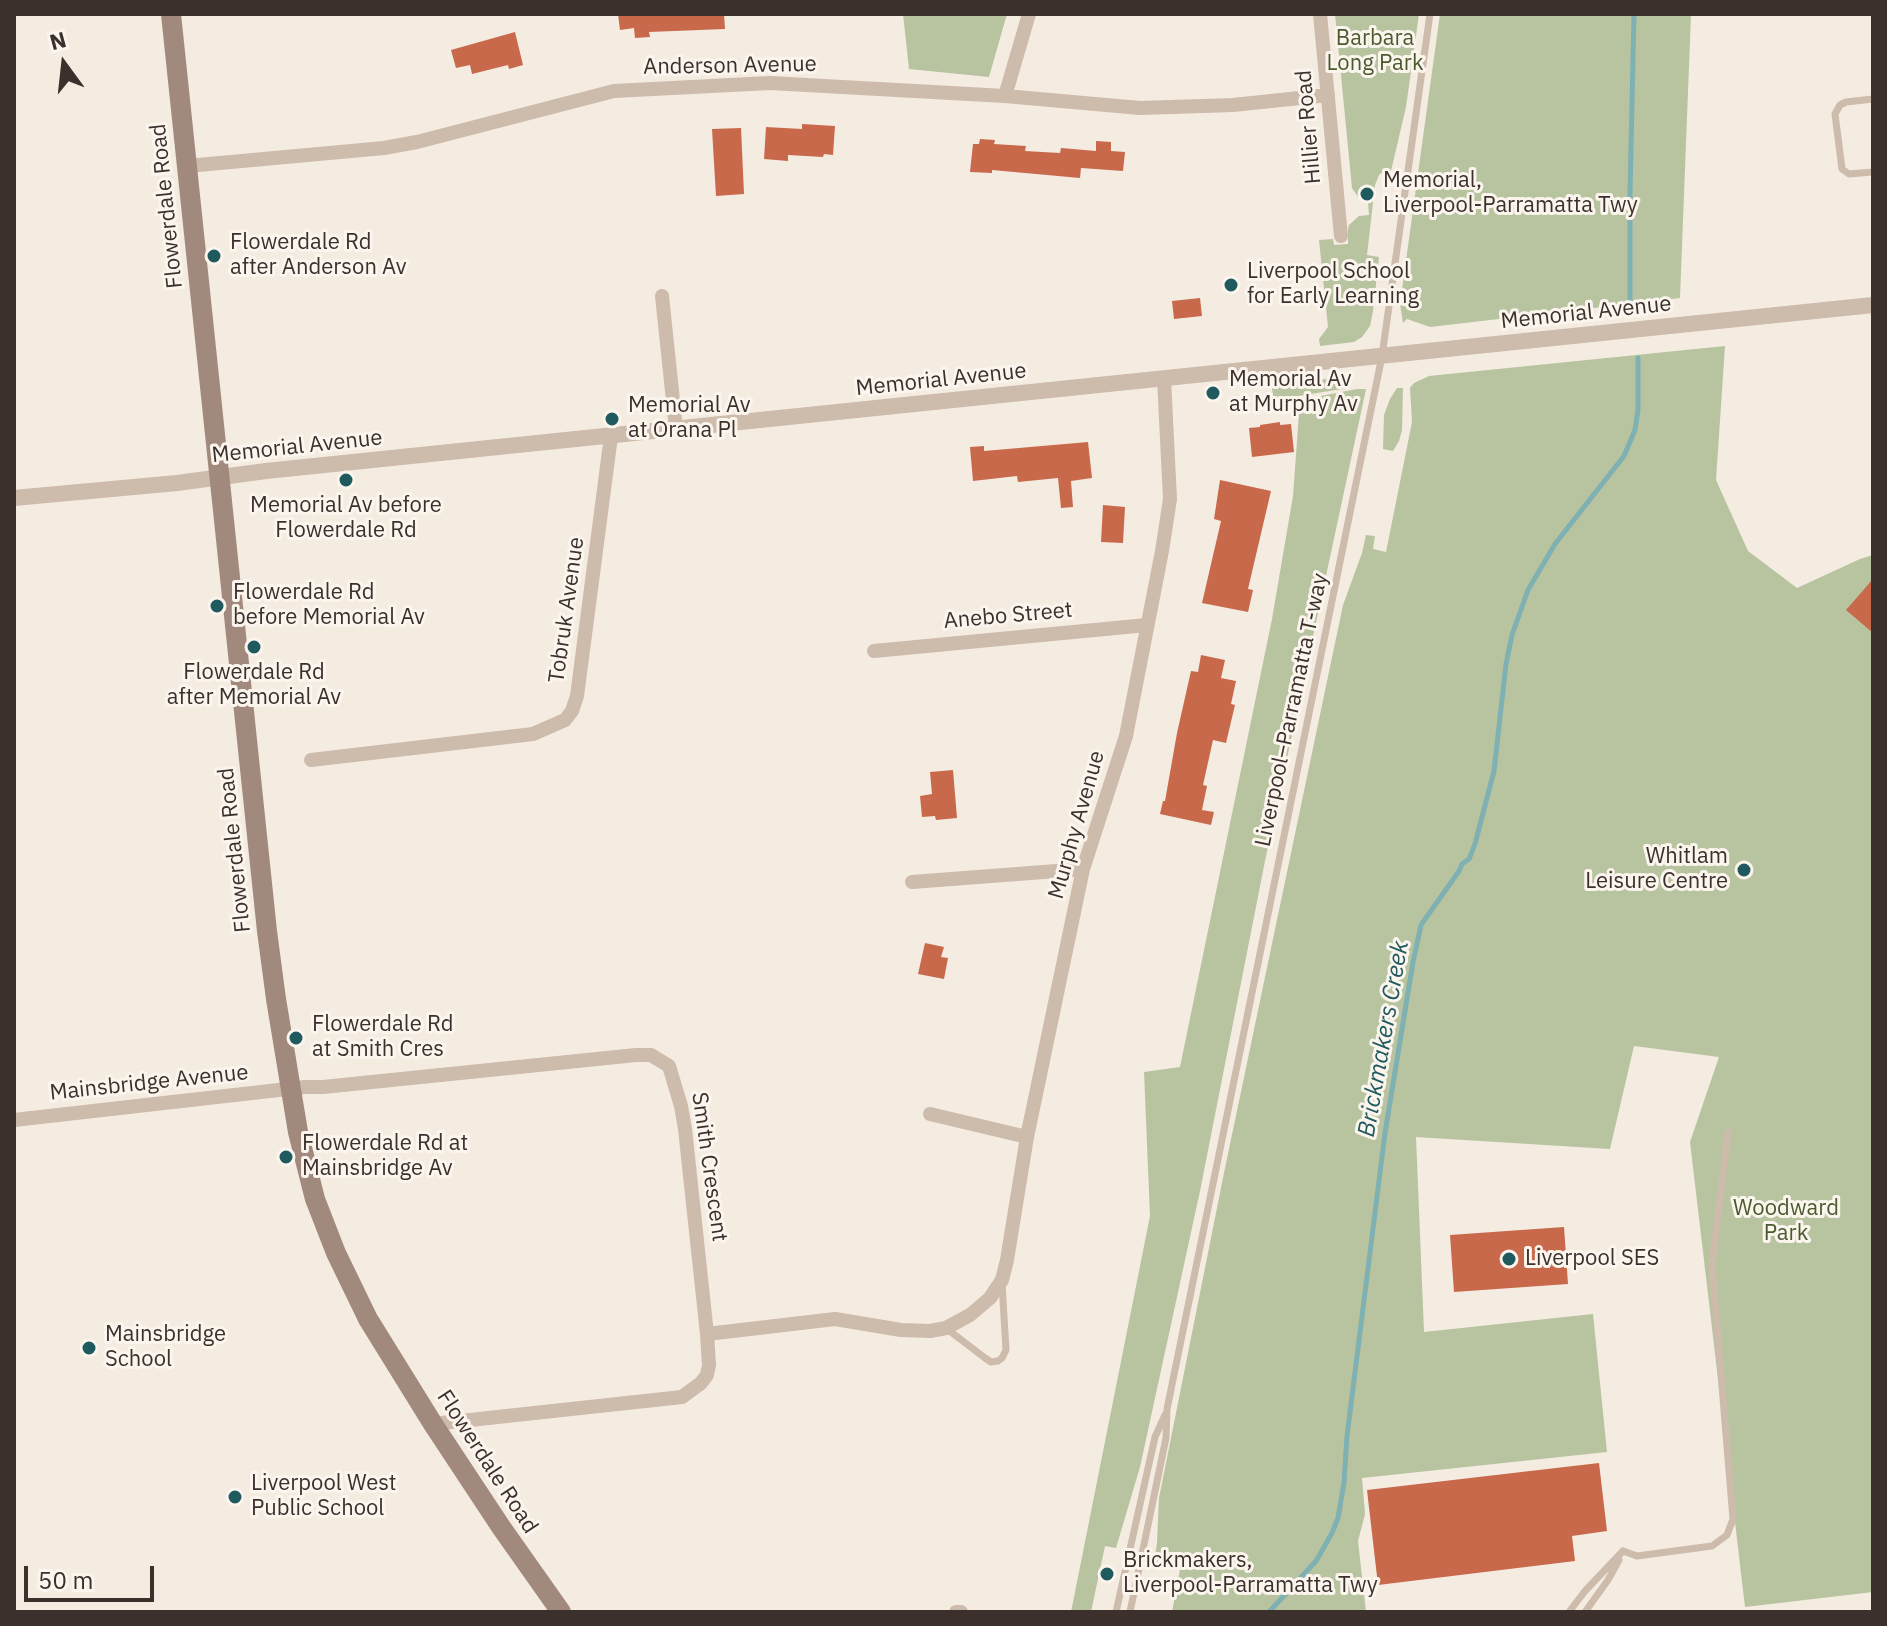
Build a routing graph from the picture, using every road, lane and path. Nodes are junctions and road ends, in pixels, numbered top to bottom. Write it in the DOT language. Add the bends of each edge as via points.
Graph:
graph roads {
  1 [pos="171,14"];
  2 [pos="1029,14"];
  3 [pos="1320,14"];
  4 [pos="1430,14"];
  5 [pos="1328,95"];
  6 [pos="1005,96"];
  7 [pos="1873,99"];
  8 [pos="187,166"];
  9 [pos="1873,172"];
  10 [pos="1341,236"];
  11 [pos="662,296"];
  12 [pos="1873,305"];
  13 [pos="1382,356"];
  14 [pos="1164,379"];
  15 [pos="676,429"];
  16 [pos="611,436"];
  17 [pos="220,478"];
  18 [pos="14,498"];
  19 [pos="1147,625"];
  20 [pos="874,651"];
  21 [pos="311,760"];
  22 [pos="1083,869"];
  23 [pos="912,882"];
  24 [pos="290,1089"];
  25 [pos="930,1114"];
  26 [pos="14,1120"];
  27 [pos="1728,1132"];
  28 [pos="1027,1137"];
  29 [pos="1002,1280"];
  30 [pos="946,1328"];
  31 [pos="707,1334"];
  32 [pos="1167,1409"];
  33 [pos="433,1424"];
  34 [pos="1623,1551"];
  35 [pos="561,1612"];
  36 [pos="1116,1612"];
  37 [pos="1130,1612"];
  38 [pos="1569,1612"];
  39 [pos="1585,1612"];
  1 -- 8 [label="main road, Flowerdale Road"];
  2 -- 6 [label="street"];
  3 -- 5 [label="street, Hillier Road"];
  4 -- 13 [label="lane, Liverpool–Parramatta T-way"];
  5 -- 6 [label="street, Anderson Avenue" via="1140,108"];
  5 -- 10 [label="street, Hillier Road"];
  6 -- 8 [label="street, Anderson Avenue" via="770,83 614,91 406,144"];
  7 -- 9 [label="lane" via="1846,102 1835,114 1842,169 1849,174"];
  8 -- 17 [label="main road, Flowerdale Road"];
  11 -- 15 [label="street"];
  12 -- 13 [label="street, Memorial Avenue"];
  13 -- 14 [label="street, Memorial Avenue"];
  13 -- 32 [label="lane, Liverpool–Parramatta T-way"];
  14 -- 15 [label="street, Memorial Avenue"];
  14 -- 19 [label="street, Murphy Avenue" via="1170,499"];
  15 -- 16 [label="street, Memorial Avenue"];
  16 -- 17 [label="street, Memorial Avenue"];
  16 -- 21 [label="street, Tobruk Avenue" via="577,696 565,720 533,734"];
  17 -- 18 [label="street, Memorial Avenue"];
  17 -- 24 [label="main road, Flowerdale Road" via="267,931"];
  19 -- 20 [label="street, Anebo Street"];
  19 -- 22 [label="street, Murphy Avenue" via="1126,736"];
  22 -- 23 [label="street"];
  22 -- 28 [label="street, Murphy Avenue"];
  24 -- 26 [label="street, Mainsbridge Avenue"];
  24 -- 31 [label="street, Smith Crescent" via="651,1055 669,1066 681,1106"];
  24 -- 33 [label="main road, Flowerdale Road" via="315,1199 336,1253 368,1319"];
  25 -- 28 [label="street"];
  27 -- 34 [label="lane" via="1712,1265 1733,1519 1727,1535 1712,1546 1637,1556"];
  28 -- 29 [label="street, Murphy Avenue"];
  29 -- 30 [label="street" via="990,1298"];
  29 -- 30 [label="lane, Murphy Avenue" via="1002,1358 991,1362"];
  30 -- 31 [label="street" via="916,1331 835,1319"];
  31 -- 33 [label="street, Smith Crescent" via="707,1375 682,1397"];
  32 -- 36 [label="lane, Liverpool–Parramatta T-way" via="1155,1437"];
  32 -- 37 [label="lane, Liverpool–Parramatta T-way" via="1166,1438"];
  33 -- 35 [label="main road, Flowerdale Road"];
  34 -- 38 [label="lane"];
  34 -- 39 [label="lane"];
}
